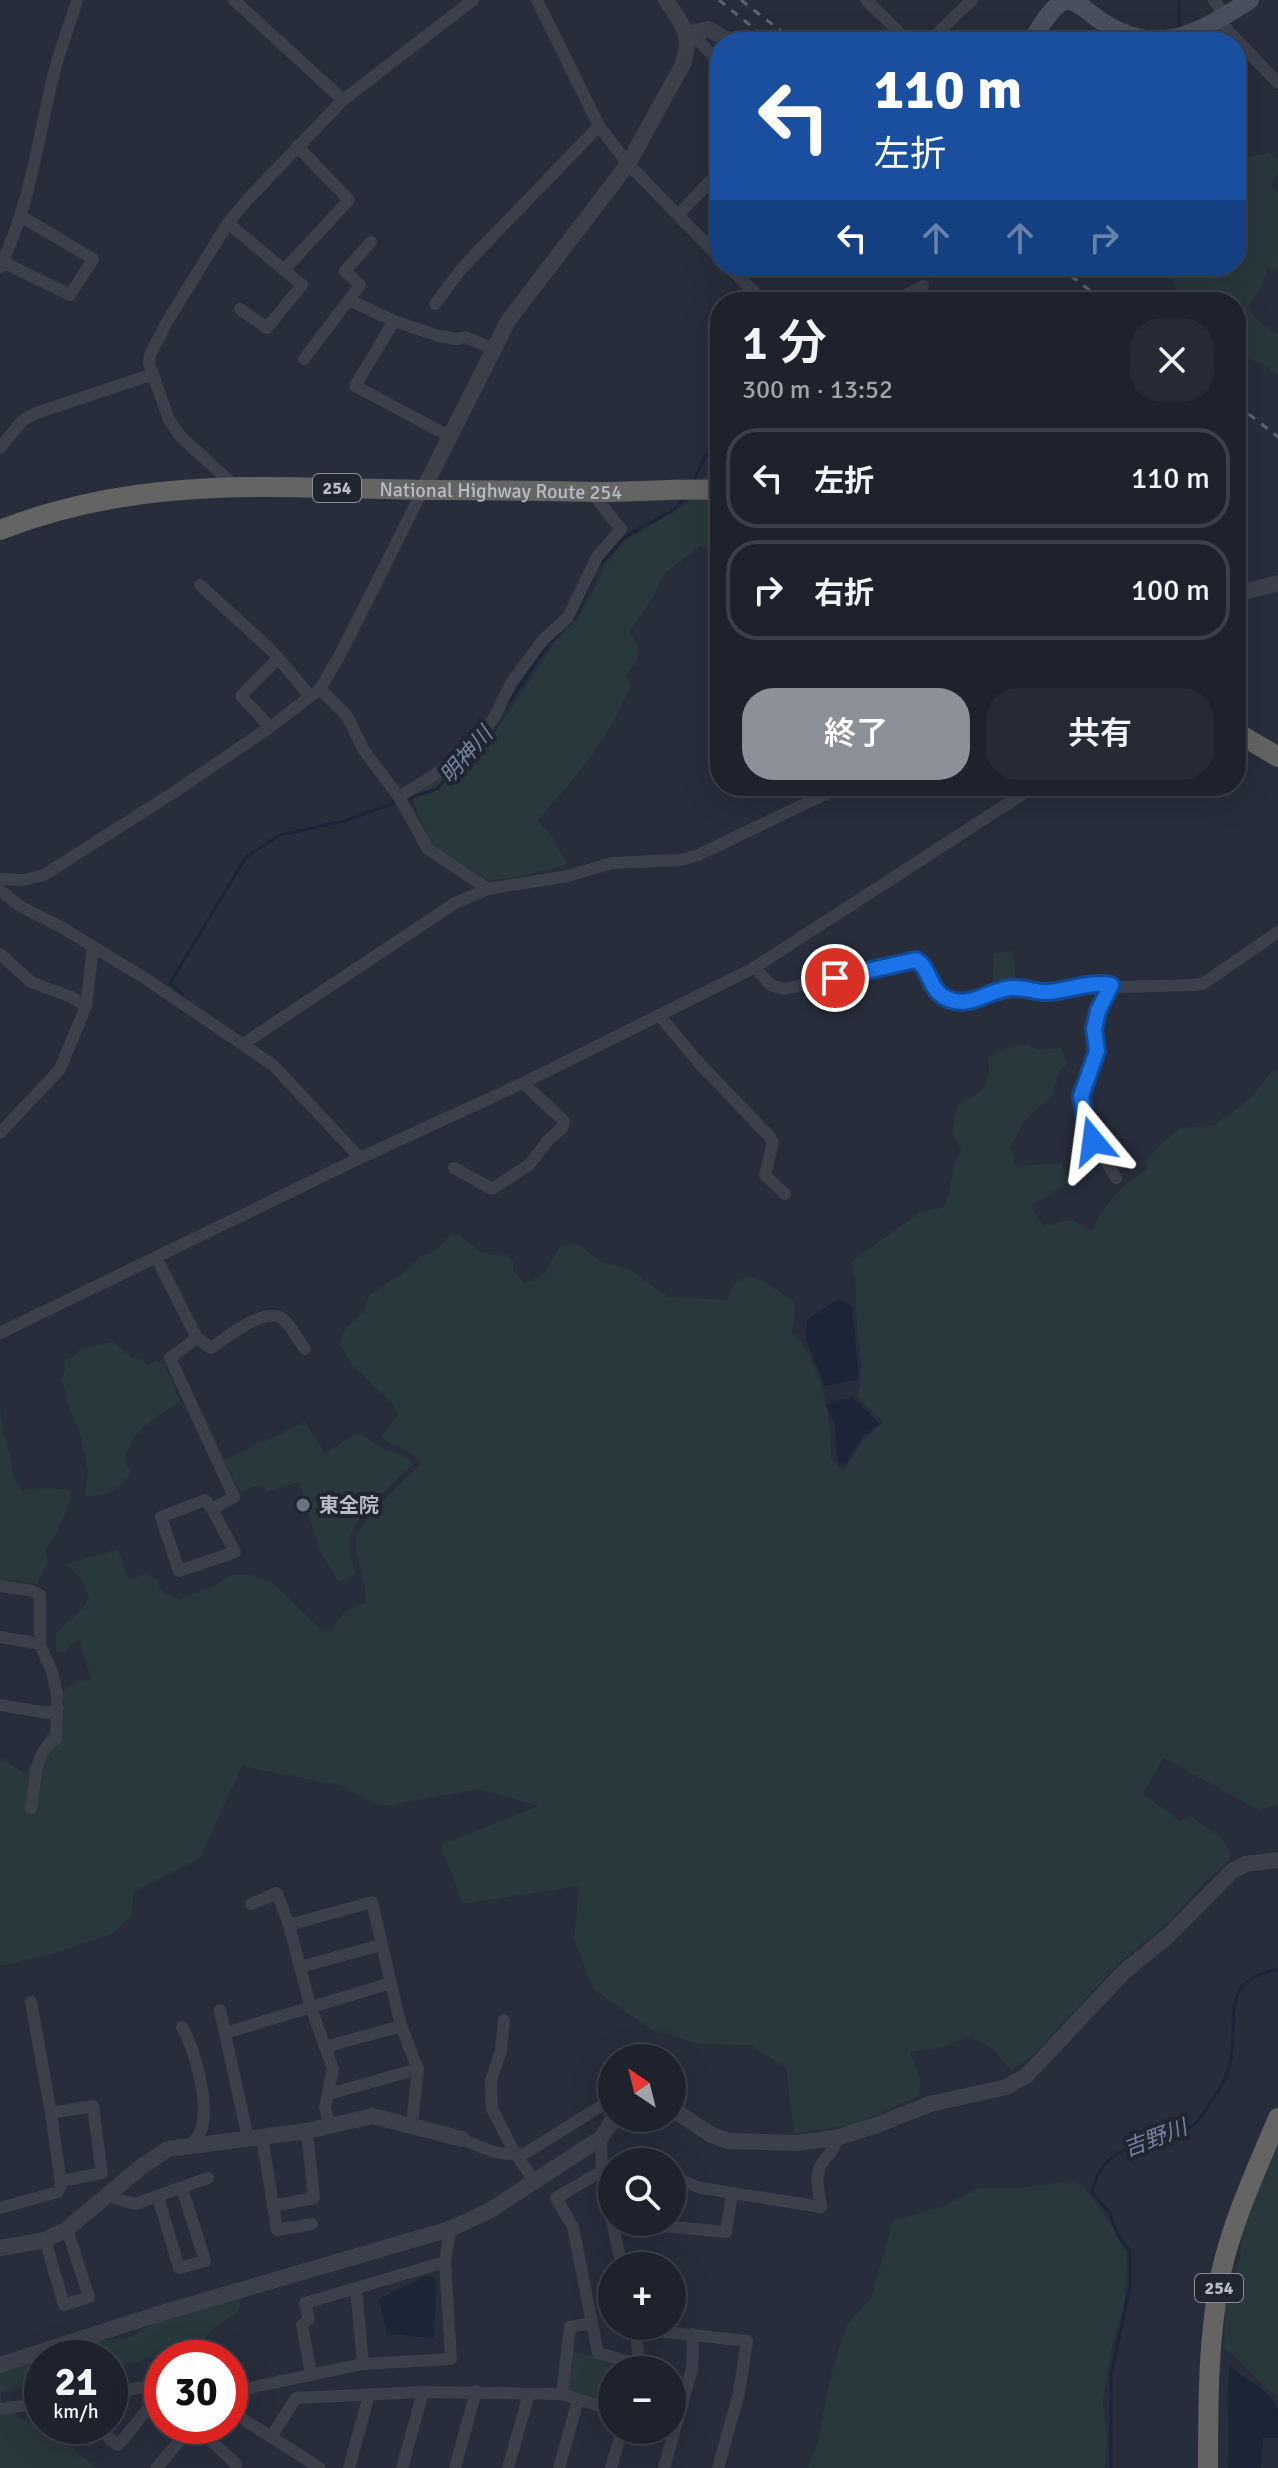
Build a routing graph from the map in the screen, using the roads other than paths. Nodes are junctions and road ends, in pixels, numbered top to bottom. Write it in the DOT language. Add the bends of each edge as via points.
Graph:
graph roads {
  1 [pos="77,0"];
  2 [pos="234,0"];
  3 [pos="473,0"];
  4 [pos="537,0"];
  5 [pos="666,0"];
  6 [pos="866,0"];
  7 [pos="972,0"];
  8 [pos="1214,0"];
  9 [pos="1250,0"];
  10 [pos="1065,1"];
  11 [pos="1222,18"];
  12 [pos="714,32"];
  13 [pos="899,32"];
  14 [pos="938,32"];
  15 [pos="1037,32"];
  16 [pos="1123,32"];
  17 [pos="1197,32"];
  18 [pos="1234,32"];
  19 [pos="687,34"];
  20 [pos="1246,46"];
  21 [pos="710,53"];
  22 [pos="1278,83"];
  23 [pos="343,100"];
  24 [pos="599,126"];
  25 [pos="297,146"];
  26 [pos="628,164"];
  27 [pos="710,181"];
  28 [pos="678,215"];
  29 [pos="22,217"];
  30 [pos="228,223"];
  31 [pos="371,242"];
  32 [pos="710,248"];
  33 [pos="1,264"];
  34 [pos="284,270"];
  35 [pos="738,276"];
  36 [pos="923,286"];
  37 [pos="754,292"];
  38 [pos="911,292"];
  39 [pos="349,300"];
  40 [pos="435,304"];
  41 [pos="240,309"];
  42 [pos="394,321"];
  43 [pos="494,349"];
  44 [pos="304,359"];
  45 [pos="153,374"];
  46 [pos="449,436"];
  47 [pos="0,448"];
  48 [pos="236,487"];
  49 [pos="423,490"];
  50 [pos="710,490"];
  51 [pos="595,492"];
  52 [pos="0,530"];
  53 [pos="1278,583"];
  54 [pos="200,585"];
  55 [pos="1246,591"];
  56 [pos="279,658"];
  57 [pos="315,692"];
  58 [pos="270,727"];
  59 [pos="1246,738"];
  60 [pos="1278,757"];
  61 [pos="821,796"];
  62 [pos="1019,796"];
  63 [pos="402,802"];
  64 [pos="0,879"];
  65 [pos="488,889"];
  66 [pos="0,890"];
  67 [pos="1278,932"];
  68 [pos="93,947"];
  69 [pos="0,954"];
  70 [pos="754,967"];
  71 [pos="1111,985"];
  72 [pos="86,1006"];
  73 [pos="659,1015"];
  74 [pos="243,1044"];
  75 [pos="523,1083"];
  76 [pos="0,1133"];
  77 [pos="360,1158"];
  78 [pos="454,1168"];
  79 [pos="1116,1178"];
  80 [pos="785,1194"];
  81 [pos="156,1257"];
  82 [pos="0,1333"];
  83 [pos="197,1338"];
  84 [pos="305,1349"];
  85 [pos="212,1509"];
  86 [pos="0,1586"];
  87 [pos="0,1637"];
  88 [pos="40,1644"];
  89 [pos="0,1705"];
  90 [pos="58,1708"];
  91 [pos="31,1808"];
  92 [pos="1278,1860"];
  93 [pos="251,1904"];
  94 [pos="289,1925"];
  95 [pos="381,1945"];
  96 [pos="300,1967"];
  97 [pos="391,1983"];
  98 [pos="31,2002"];
  99 [pos="310,2005"];
  100 [pos="220,2010"];
  101 [pos="504,2020"];
  102 [pos="401,2026"];
  103 [pos="182,2027"];
  104 [pos="225,2033"];
  105 [pos="325,2047"];
  106 [pos="418,2069"];
  107 [pos="329,2094"];
  108 [pos="598,2108"];
  109 [pos="51,2113"];
  110 [pos="686,2118"];
  111 [pos="1278,2118"];
  112 [pos="412,2124"];
  113 [pos="329,2125"];
  114 [pos="307,2131"];
  115 [pos="605,2132"];
  116 [pos="255,2138"];
  117 [pos="601,2138"];
  118 [pos="836,2138"];
  119 [pos="462,2139"];
  120 [pos="192,2144"];
  121 [pos="603,2148"];
  122 [pos="516,2155"];
  123 [pos="598,2175"];
  124 [pos="208,2178"];
  125 [pos="534,2180"];
  126 [pos="61,2181"];
  127 [pos="686,2182"];
  128 [pos="182,2188"];
  129 [pos="732,2194"];
  130 [pos="107,2196"];
  131 [pos="158,2197"];
  132 [pos="272,2206"];
  133 [pos="0,2208"];
  134 [pos="312,2224"];
  135 [pos="686,2228"];
  136 [pos="67,2229"];
  137 [pos="450,2229"];
  138 [pos="45,2240"];
  139 [pos="0,2248"];
  140 [pos="445,2262"];
  141 [pos="356,2288"];
  142 [pos="592,2323"];
  143 [pos="686,2333"];
  144 [pos="693,2334"];
  145 [pos="607,2356"];
  146 [pos="363,2364"];
  147 [pos="0,2365"];
  148 [pos="311,2374"];
  149 [pos="248,2388"];
  150 [pos="476,2391"];
  151 [pos="423,2392"];
  152 [pos="529,2394"];
  153 [pos="562,2394"];
  154 [pos="369,2395"];
  155 [pos="578,2400"];
  156 [pos="24,2406"];
  157 [pos="598,2406"];
  158 [pos="0,2409"];
  159 [pos="144,2416"];
  160 [pos="248,2422"];
  161 [pos="128,2434"];
  162 [pos="271,2437"];
  163 [pos="178,2444"];
  164 [pos="214,2444"];
  165 [pos="618,2444"];
  166 [pos="236,2464"];
  167 [pos="156,2468"];
  168 [pos="320,2468"];
  169 [pos="349,2468"];
  170 [pos="402,2468"];
  171 [pos="455,2468"];
  172 [pos="508,2468"];
  173 [pos="559,2468"];
  174 [pos="611,2468"];
  175 [pos="664,2468"];
  176 [pos="718,2468"];
  177 [pos="1208,2468"];
  1 -- 29 [label="street" via="53,74"];
  2 -- 23 [label="street"];
  3 -- 23 [label="street"];
  4 -- 24 [label="street"];
  5 -- 19 [label="street"];
  6 -- 13 [label="street"];
  7 -- 14 [label="street"];
  8 -- 11 [label="street"];
  9 -- 11 [label="main road"];
  10 -- 15 [label="main road"];
  10 -- 16 [label="main road"];
  11 -- 17 [label="main road"];
  11 -- 18 [label="street"];
  12 -- 19 [label="street"];
  19 -- 21 [label="street"];
  19 -- 26 [label="street" via="683,64"];
  20 -- 22 [label="street"];
  23 -- 25 [label="street"];
  24 -- 26 [label="street"];
  24 -- 40 [label="street" via="463,267"];
  25 -- 30 [label="street"];
  25 -- 34 [label="street" via="349,200"];
  26 -- 28 [label="street"];
  26 -- 43 [label="street" via="508,321"];
  27 -- 28 [label="street"];
  28 -- 32 [label="street"];
  29 -- 33 [label="street"];
  29 -- 33 [label="street" via="93,259 70,295"];
  30 -- 34 [label="street"];
  30 -- 45 [label="street" via="150,355"];
  31 -- 39 [label="street" via="345,271 360,285"];
  34 -- 41 [label="street" via="302,285 267,328"];
  35 -- 37 [label="street"];
  36 -- 38 [label="street"];
  39 -- 42 [label="street"];
  39 -- 44 [label="street"];
  42 -- 43 [label="street"];
  42 -- 46 [label="street" via="355,386"];
  43 -- 46 [label="street"];
  45 -- 47 [label="street" via="52,405 22,421"];
  45 -- 48 [label="street" via="169,420 181,437"];
  46 -- 49 [label="street"];
  48 -- 49 [label="highway, National Highway Route 254 / 254"];
  48 -- 52 [label="highway, National Highway Route 254 / 254" via="124,495"];
  49 -- 51 [label="highway, National Highway Route 254 / 254"];
  49 -- 57 [label="street" via="341,653"];
  50 -- 51 [label="highway, National Highway Route 254 / 254"];
  51 -- 63 [label="street" via="621,529 597,557 568,617 543,640 467,751"];
  53 -- 55 [label="street"];
  54 -- 56 [label="street"];
  56 -- 57 [label="street"];
  56 -- 58 [label="street" via="241,696"];
  57 -- 58 [label="street"];
  57 -- 63 [label="street" via="347,716 363,749"];
  58 -- 64 [label="street" via="44,875"];
  59 -- 60 [label="highway"];
  61 -- 65 [label="street" via="681,860 612,863"];
  62 -- 70 [label="street"];
  63 -- 65 [label="street" via="428,849"];
  65 -- 74 [label="street" via="455,903"];
  66 -- 68 [label="street"];
  67 -- 71 [label="street" via="1204,983"];
  68 -- 72 [label="street"];
  68 -- 74 [label="street"];
  69 -- 72 [label="street" via="31,982"];
  70 -- 71 [label="street" via="771,985 784,989 916,960 946,998 969,1002 1015,987 1046,992"];
  70 -- 73 [label="street"];
  71 -- 79 [label="street" via="1098,1011 1097,1051 1081,1096 1087,1130"];
  72 -- 76 [label="street" via="60,1069"];
  73 -- 75 [label="street"];
  73 -- 80 [label="street" via="770,1137 765,1175"];
  74 -- 77 [label="street" via="273,1065"];
  75 -- 77 [label="street"];
  75 -- 78 [label="street" via="564,1121 562,1128 530,1164 492,1189"];
  77 -- 81 [label="street"];
  81 -- 82 [label="street"];
  81 -- 83 [label="street"];
  83 -- 84 [label="street" via="211,1348 273,1315 283,1318"];
  83 -- 85 [label="street" via="170,1358 234,1497"];
  85 -- 85 [label="street" via="235,1552 179,1571 161,1517 205,1500"];
  86 -- 88 [label="street" via="40,1595"];
  87 -- 88 [label="street"];
  88 -- 90 [label="street"];
  89 -- 90 [label="street" via="48,1713"];
  90 -- 91 [label="street" via="56,1739 48,1743 37,1767"];
  92 -- 118 [label="street" via="1232,1871 1124,1972 1026,2076 1006,2087 930,2104"];
  93 -- 94 [label="street" via="277,1893"];
  94 -- 95 [label="street" via="372,1902"];
  94 -- 96 [label="street"];
  95 -- 96 [label="street"];
  95 -- 97 [label="street"];
  96 -- 99 [label="street"];
  97 -- 99 [label="street"];
  97 -- 102 [label="street"];
  98 -- 109 [label="street"];
  99 -- 104 [label="street"];
  99 -- 105 [label="street"];
  100 -- 104 [label="street"];
  101 -- 122 [label="street" via="491,2081 492,2109"];
  102 -- 105 [label="street"];
  102 -- 106 [label="street"];
  103 -- 120 [label="street" via="195,2057 204,2116 202,2132"];
  104 -- 116 [label="street"];
  105 -- 107 [label="street" via="333,2069"];
  106 -- 107 [label="street"];
  106 -- 112 [label="street"];
  107 -- 113 [label="street"];
  108 -- 122 [label="street"];
  109 -- 126 [label="street"];
  109 -- 126 [label="street" via="93,2106 102,2173"];
  110 -- 118 [label="street" via="728,2141"];
  111 -- 177 [label="highway, 254" via="1221,2274 1211,2358"];
  112 -- 113 [label="street" via="373,2116"];
  112 -- 119 [label="street"];
  113 -- 114 [label="street"];
  114 -- 116 [label="street"];
  114 -- 132 [label="street" via="314,2198"];
  115 -- 117 [label="street"];
  116 -- 120 [label="street"];
  116 -- 132 [label="street"];
  117 -- 121 [label="street"];
  117 -- 125 [label="street"];
  118 -- 129 [label="street" via="817,2177 821,2207"];
  119 -- 122 [label="street"];
  120 -- 130 [label="street" via="157,2154"];
  122 -- 125 [label="street"];
  123 -- 142 [label="street" via="556,2198 573,2227"];
  124 -- 128 [label="street"];
  125 -- 137 [label="street" via="489,2211"];
  126 -- 133 [label="street" via="52,2195"];
  127 -- 129 [label="street"];
  128 -- 131 [label="street"];
  128 -- 131 [label="street" via="205,2261 179,2268"];
  129 -- 135 [label="street" via="726,2232"];
  130 -- 131 [label="street" via="135,2204"];
  130 -- 136 [label="street"];
  132 -- 134 [label="street" via="277,2230"];
  136 -- 138 [label="street"];
  136 -- 138 [label="street" via="89,2297 64,2305"];
  137 -- 140 [label="street"];
  137 -- 147 [label="street"];
  138 -- 139 [label="street"];
  140 -- 141 [label="street"];
  140 -- 146 [label="street" via="451,2359"];
  141 -- 146 [label="street"];
  141 -- 148 [label="street" via="305,2303 309,2319 302,2325"];
  142 -- 145 [label="street" via="598,2353"];
  142 -- 153 [label="street" via="570,2327"];
  143 -- 144 [label="street"];
  144 -- 175 [label="street" via="692,2369"];
  144 -- 176 [label="street" via="747,2341"];
  146 -- 148 [label="street"];
  148 -- 149 [label="street"];
  150 -- 151 [label="street"];
  150 -- 152 [label="street"];
  150 -- 171 [label="street"];
  151 -- 154 [label="street"];
  151 -- 170 [label="street"];
  152 -- 153 [label="street"];
  152 -- 172 [label="street"];
  153 -- 155 [label="street"];
  154 -- 162 [label="street" via="296,2398"];
  154 -- 169 [label="street"];
  155 -- 157 [label="street"];
  155 -- 173 [label="street"];
  156 -- 158 [label="street"];
  159 -- 161 [label="street"];
  160 -- 162 [label="street"];
  162 -- 168 [label="street"];
  163 -- 167 [label="street"];
  164 -- 166 [label="street"];
  165 -- 174 [label="street"];
}
